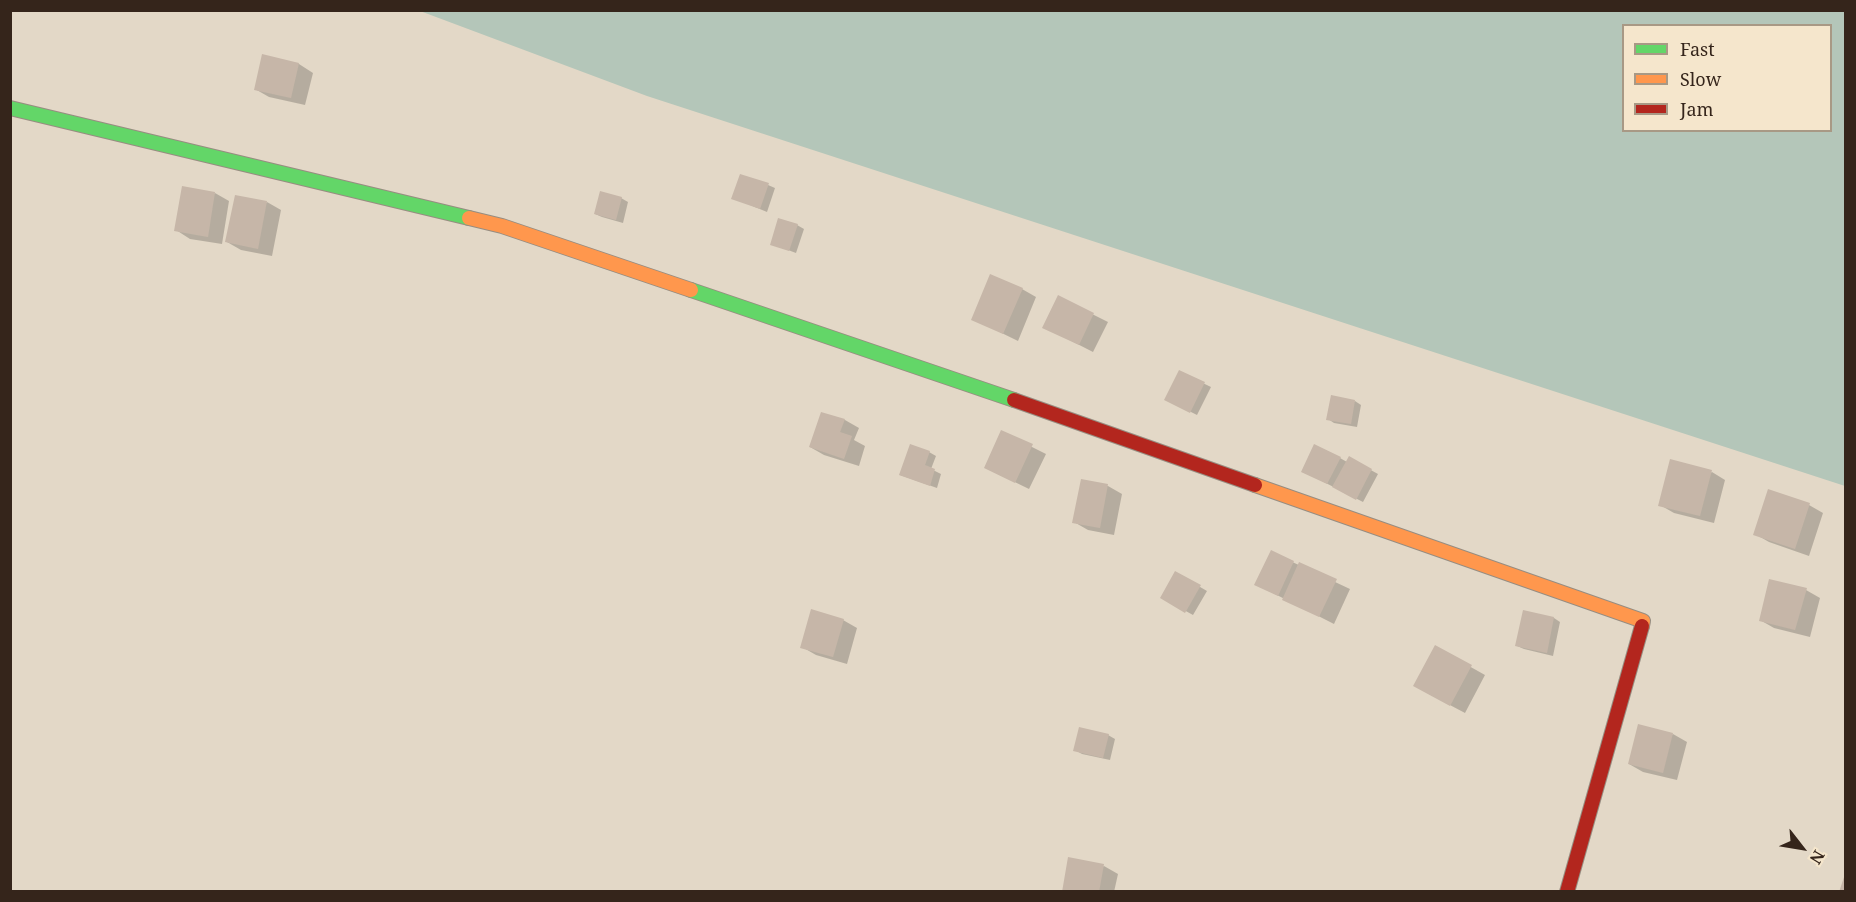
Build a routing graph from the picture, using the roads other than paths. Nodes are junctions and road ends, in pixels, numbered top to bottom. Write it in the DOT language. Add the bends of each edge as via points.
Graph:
graph roads {
  1 [pos="10,108"];
  2 [pos="1567,891"];
  1 -- 2 [label="street" via="502,226 977,387 1642,621"];
}
